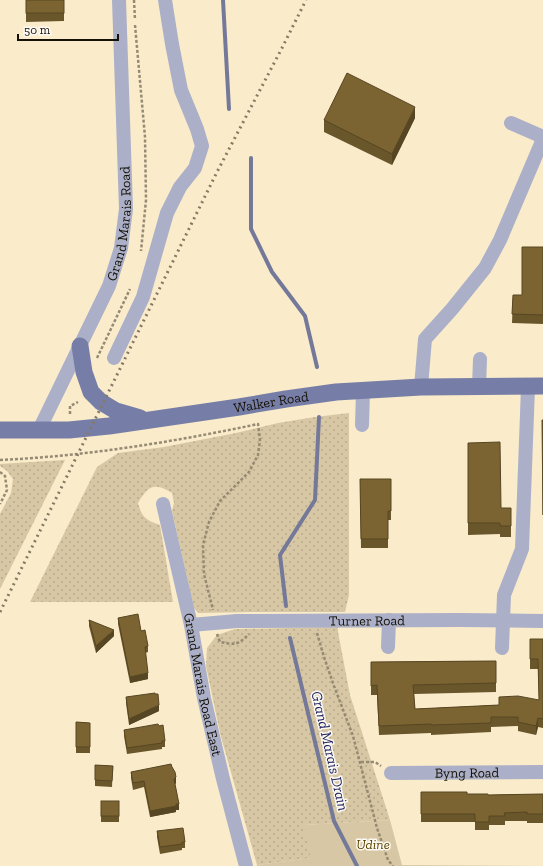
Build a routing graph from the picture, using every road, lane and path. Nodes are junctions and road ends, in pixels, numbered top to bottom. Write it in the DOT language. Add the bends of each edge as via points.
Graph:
graph roads {
  1 [pos="119,0"];
  2 [pos="134,0"];
  3 [pos="164,0"];
  4 [pos="135,26"];
  5 [pos="512,123"];
  6 [pos="543,138"];
  7 [pos="80,346"];
  8 [pos="114,358"];
  9 [pos="480,359"];
  10 [pos="535,386"];
  11 [pos="421,387"];
  12 [pos="478,387"];
  13 [pos="363,391"];
  14 [pos="78,402"];
  15 [pos="70,414"];
  16 [pos="146,420"];
  17 [pos="362,425"];
  18 [pos="0,430"];
  19 [pos="39,430"];
  20 [pos="0,460"];
  21 [pos="0,472"];
  22 [pos="0,504"];
  23 [pos="162,504"];
  24 [pos="214,613"];
  25 [pos="389,620"];
  26 [pos="503,620"];
  27 [pos="543,620"];
  28 [pos="191,625"];
  29 [pos="250,633"];
  30 [pos="310,633"];
  31 [pos="217,635"];
  32 [pos="388,647"];
  33 [pos="502,648"];
  34 [pos="361,762"];
  35 [pos="543,772"];
  36 [pos="391,773"];
  37 [pos="246,866"];
  38 [pos="392,866"];
  1 -- 7 [label="street, Grand Marais Road" via="126,209 121,248 109,286"];
  2 -- 4 [label="path"];
  3 -- 8 [label="street" via="181,90 202,146 195,168 180,187 167,213 143,297"];
  5 -- 6 [label="street"];
  6 -- 11 [label="street" via="500,240 485,268 425,338"];
  7 -- 16 [label="main road" via="84,372 91,392 116,411"];
  7 -- 19 [label="street, Grand Marais Road"];
  9 -- 12 [label="street"];
  10 -- 12 [label="main road, Walker Road"];
  10 -- 26 [label="street" via="522,549 504,595"];
  11 -- 12 [label="main road, Walker Road"];
  11 -- 13 [label="main road, Walker Road"];
  13 -- 16 [label="main road, Walker Road" via="336,392"];
  13 -- 17 [label="street"];
  14 -- 15 [label="path" via="70,406"];
  16 -- 19 [label="main road, Walker Road" via="77,429"];
  18 -- 19 [label="main road, Walker Road"];
  20 -- 24 [label="path" via="40,458 156,444 258,424 258,455 249,472 220,502 209,522 203,545 204,574"];
  21 -- 22 [label="path" via="5,476 7,490"];
  23 -- 28 [label="street, Grand Marais Road East"];
  25 -- 26 [label="street, Turner Road"];
  25 -- 28 [label="street, Turner Road" via="236,621"];
  25 -- 32 [label="street"];
  26 -- 27 [label="street, Turner Road"];
  26 -- 33 [label="street"];
  28 -- 37 [label="street, Grand Marais Road East" via="204,698"];
  29 -- 31 [label="path" via="241,642 231,645 220,642"];
  30 -- 34 [label="path" via="318,633"];
  34 -- 36 [label="path" via="375,762"];
  34 -- 38 [label="path" via="377,828"];
  35 -- 36 [label="street, Byng Road"];
}
